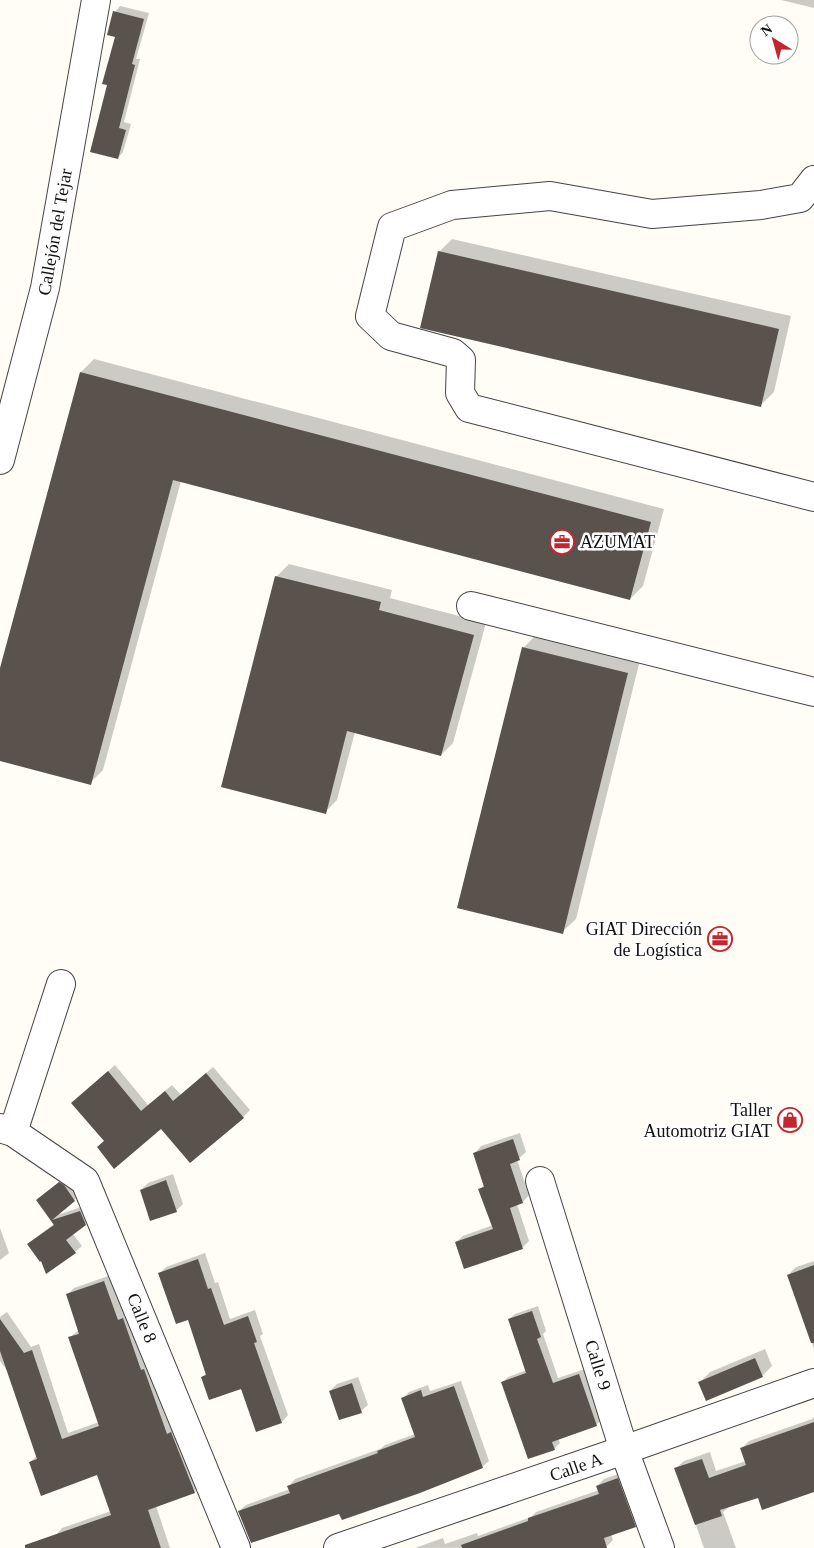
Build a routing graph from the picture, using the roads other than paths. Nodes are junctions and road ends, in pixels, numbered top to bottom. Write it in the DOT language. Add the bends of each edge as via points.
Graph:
graph roads {
  1 [pos="96,0"];
  2 [pos="814,180"];
  3 [pos="0,460"];
  4 [pos="814,497"];
  5 [pos="471,606"];
  6 [pos="814,692"];
  7 [pos="61,984"];
  8 [pos="7,1130"];
  9 [pos="540,1181"];
  10 [pos="814,1382"];
  11 [pos="624,1450"];
  12 [pos="236,1548"];
  13 [pos="338,1548"];
  14 [pos="660,1548"];
  1 -- 3 [label="street, Callejón del Tejar" via="45,288"];
  2 -- 4 [label="street" via="800,198 761,205 652,214 550,196 452,205 392,227 370,316 391,336 453,353 461,360 460,393 469,408"];
  5 -- 6 [label="street"];
  7 -- 8 [label="street"];
  8 -- 12 [label="street, Calle 8" via="85,1181"];
  9 -- 11 [label="street, Calle 9"];
  10 -- 11 [label="street, Calle A"];
  11 -- 13 [label="street, Calle A"];
  11 -- 14 [label="street, Calle 9"];
}
